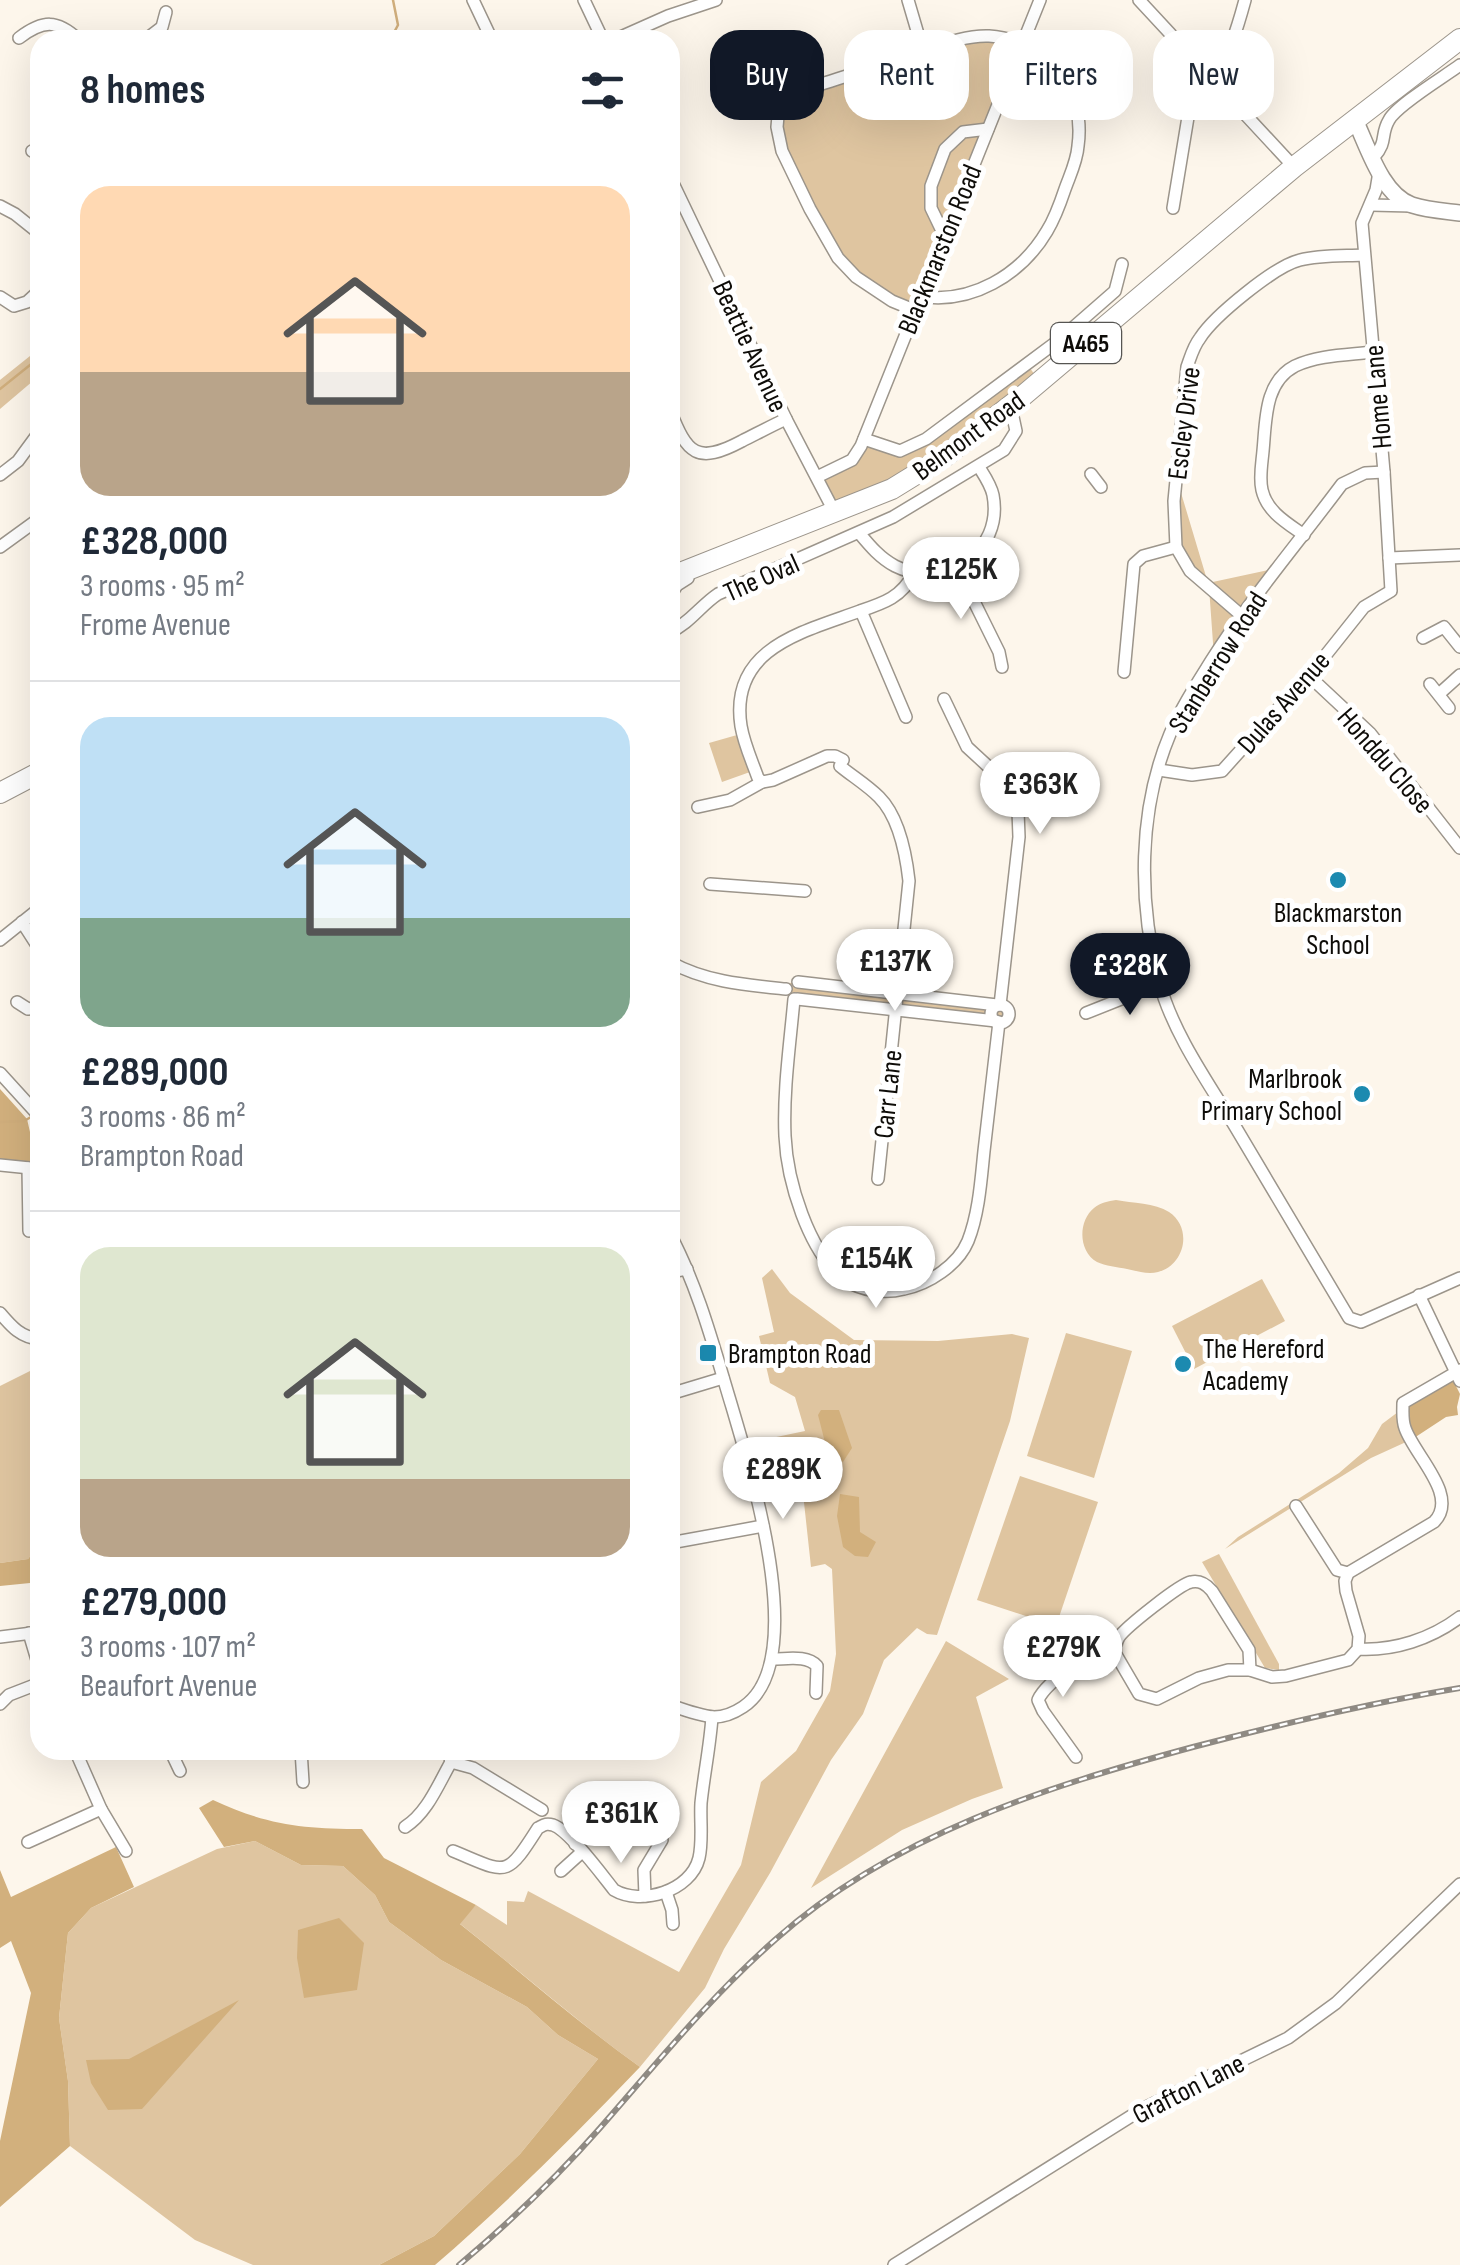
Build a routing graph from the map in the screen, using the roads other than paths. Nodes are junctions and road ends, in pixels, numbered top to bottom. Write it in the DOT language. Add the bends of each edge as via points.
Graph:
graph roads {
  1 [pos="474,0"];
  2 [pos="584,0"];
  3 [pos="716,0"];
  4 [pos="908,0"];
  5 [pos="1040,0"];
  6 [pos="1139,0"];
  7 [pos="1245,0"];
  8 [pos="166,12"];
  9 [pos="65,30"];
  10 [pos="159,30"];
  11 [pos="488,30"];
  12 [pos="598,30"];
  13 [pos="636,30"];
  14 [pos="917,30"];
  15 [pos="1028,30"];
  16 [pos="1166,30"];
  17 [pos="1236,30"];
  18 [pos="19,38"];
  19 [pos="1460,39"];
  20 [pos="1460,65"];
  21 [pos="844,78"];
  22 [pos="992,120"];
  23 [pos="1078,120"];
  24 [pos="1188,120"];
  25 [pos="1249,120"];
  26 [pos="1355,120"];
  27 [pos="988,129"];
  28 [pos="1376,164"];
  29 [pos="1294,167"];
  30 [pos="680,198"];
  31 [pos="1371,205"];
  32 [pos="0,206"];
  33 [pos="1414,206"];
  34 [pos="1173,208"];
  35 [pos="1460,213"];
  36 [pos="30,226"];
  37 [pos="944,235"];
  38 [pos="1363,255"];
  39 [pos="1122,264"];
  40 [pos="920,296"];
  41 [pos="0,297"];
  42 [pos="30,299"];
  43 [pos="914,310"];
  44 [pos="1373,352"];
  45 [pos="1007,409"];
  46 [pos="786,418"];
  47 [pos="680,434"];
  48 [pos="864,439"];
  49 [pos="30,445"];
  50 [pos="979,466"];
  51 [pos="1384,472"];
  52 [pos="1091,474"];
  53 [pos="0,475"];
  54 [pos="816,478"];
  55 [pos="1101,487"];
  56 [pos="834,513"];
  57 [pos="30,529"];
  58 [pos="860,534"];
  59 [pos="1304,535"];
  60 [pos="0,547"];
  61 [pos="1176,547"];
  62 [pos="1460,555"];
  63 [pos="721,558"];
  64 [pos="1388,558"];
  65 [pos="957,568"];
  66 [pos="680,573"];
  67 [pos="914,573"];
  68 [pos="680,583"];
  69 [pos="1390,592"];
  70 [pos="861,611"];
  71 [pos="1241,614"];
  72 [pos="680,627"];
  73 [pos="1424,638"];
  74 [pos="1460,647"];
  75 [pos="1002,667"];
  76 [pos="1124,672"];
  77 [pos="1308,675"];
  78 [pos="1460,675"];
  79 [pos="944,698"];
  80 [pos="1449,708"];
  81 [pos="906,717"];
  82 [pos="1159,770"];
  83 [pos="30,777"];
  84 [pos="762,782"];
  85 [pos="0,793"];
  86 [pos="698,806"];
  87 [pos="1460,848"];
  88 [pos="710,884"];
  89 [pos="806,891"];
  90 [pos="30,916"];
  91 [pos="22,922"];
  92 [pos="30,934"];
  93 [pos="0,940"];
  94 [pos="680,968"];
  95 [pos="1159,984"];
  96 [pos="898,994"];
  97 [pos="792,996"];
  98 [pos="17,1002"];
  99 [pos="998,1005"];
  100 [pos="30,1008"];
  101 [pos="896,1010"];
  102 [pos="1086,1013"];
  103 [pos="997,1022"];
  104 [pos="0,1073"];
  105 [pos="30,1111"];
  106 [pos="0,1165"];
  107 [pos="30,1169"];
  108 [pos="878,1178"];
  109 [pos="30,1219"];
  110 [pos="29,1231"];
  111 [pos="680,1255"];
  112 [pos="687,1269"];
  113 [pos="680,1270"];
  114 [pos="1460,1278"];
  115 [pos="1419,1295"];
  116 [pos="0,1313"];
  117 [pos="30,1337"];
  118 [pos="1459,1374"];
  119 [pos="723,1378"];
  120 [pos="680,1391"];
  121 [pos="1296,1506"];
  122 [pos="763,1526"];
  123 [pos="680,1541"];
  124 [pos="1348,1573"];
  125 [pos="1460,1617"];
  126 [pos="30,1634"];
  127 [pos="0,1637"];
  128 [pos="1358,1650"];
  129 [pos="1115,1653"];
  130 [pos="773,1659"];
  131 [pos="1250,1670"];
  132 [pos="30,1687"];
  133 [pos="816,1693"];
  134 [pos="0,1704"];
  135 [pos="680,1708"];
  136 [pos="712,1717"];
  137 [pos="1076,1756"];
  138 [pos="79,1760"];
  139 [pos="175,1760"];
  140 [pos="302,1760"];
  141 [pos="447,1760"];
  142 [pos="457,1760"];
  143 [pos="180,1771"];
  144 [pos="303,1782"];
  145 [pos="596,1808"];
  146 [pos="101,1809"];
  147 [pos="542,1810"];
  148 [pos="404,1828"];
  149 [pos="662,1840"];
  150 [pos="28,1842"];
  151 [pos="578,1848"];
  152 [pos="126,1851"];
  153 [pos="453,1851"];
  154 [pos="561,1871"];
  155 [pos="1460,1884"];
  156 [pos="666,1892"];
  157 [pos="645,1896"];
  158 [pos="672,1924"];
  159 [pos="894,2265"];
  1 -- 11 [label="street"];
  2 -- 12 [label="street"];
  3 -- 13 [label="street"];
  4 -- 14 [label="street"];
  5 -- 15 [label="street, Blackmarston Road"];
  6 -- 16 [label="street"];
  7 -- 17 [label="street"];
  8 -- 10 [label="street"];
  9 -- 18 [label="street" via="51,24"];
  19 -- 26 [label="highway, Belmont Road / A465"];
  20 -- 28 [label="street, Home Lane" via="1395,112"];
  21 -- 43 [label="street" via="798,93 782,108 782,151 838,258 856,277"];
  22 -- 27 [label="street, Blackmarston Road"];
  23 -- 40 [label="street" via="1077,156 1055,216 1031,254 973,293"];
  24 -- 34 [label="street"];
  25 -- 29 [label="street"];
  26 -- 28 [label="street"];
  26 -- 29 [label="highway, Belmont Road / A465"];
  27 -- 37 [label="street, Blackmarston Road"];
  27 -- 37 [label="street" via="963,132 945,149 931,186 931,208"];
  28 -- 31 [label="street, Home Lane"];
  28 -- 33 [label="street" via="1399,200"];
  29 -- 45 [label="highway, Belmont Road / A465"];
  30 -- 46 [label="street, Beattie Avenue"];
  31 -- 33 [label="street"];
  31 -- 38 [label="street, Home Lane" via="1362,223"];
  32 -- 36 [label="street"];
  33 -- 35 [label="street"];
  37 -- 40 [label="street, Blackmarston Road"];
  38 -- 44 [label="street, Home Lane"];
  38 -- 61 [label="street, Escley Drive" via="1302,259 1272,272 1193,348 1174,501"];
  39 -- 48 [label="street, Belmont Road" via="1115,291 926,439 900,451"];
  40 -- 43 [label="street, Blackmarston Road"];
  41 -- 42 [label="street" via="14,306"];
  43 -- 48 [label="street, Blackmarston Road"];
  44 -- 51 [label="street, Home Lane"];
  44 -- 59 [label="street" via="1293,367 1268,401 1262,490 1277,516"];
  45 -- 50 [label="street, The Oval" via="1016,432 1004,450"];
  45 -- 56 [label="highway, Belmont Road / A465" via="924,471"];
  46 -- 47 [label="street" via="709,455"];
  46 -- 54 [label="street, Beattie Avenue"];
  48 -- 54 [label="street, Blackmarston Road" via="852,460"];
  49 -- 53 [label="street"];
  50 -- 58 [label="street, The Oval"];
  50 -- 65 [label="street" via="993,496 992,517 979,550"];
  51 -- 59 [label="street, Stanberrow Road" via="1342,484"];
  51 -- 64 [label="street, Home Lane"];
  52 -- 55 [label="street"];
  54 -- 56 [label="street, Beattie Avenue"];
  56 -- 63 [label="highway, Belmont Road / A465"];
  57 -- 60 [label="street"];
  58 -- 67 [label="street" via="884,559"];
  58 -- 72 [label="street, The Oval" via="718,594"];
  59 -- 71 [label="street, Stanberrow Road"];
  61 -- 71 [label="street" via="1190,571"];
  61 -- 76 [label="street" via="1134,564"];
  62 -- 64 [label="street"];
  63 -- 66 [label="highway, Belmont Road / A465"];
  63 -- 68 [label="street"];
  64 -- 69 [label="street, Home Lane"];
  65 -- 67 [label="street"];
  65 -- 75 [label="street"];
  67 -- 70 [label="street" via="898,596"];
  69 -- 77 [label="street, Dulas Avenue" via="1364,607"];
  70 -- 81 [label="street"];
  70 -- 84 [label="street" via="784,640 755,664 741,718"];
  71 -- 82 [label="street, Stanberrow Road" via="1190,696"];
  73 -- 74 [label="street" via="1444,627"];
  77 -- 82 [label="street, Dulas Avenue" via="1222,771"];
  77 -- 87 [label="street, Honddu Close" via="1370,733"];
  78 -- 80 [label="street" via="1434,689"];
  79 -- 99 [label="street" via="967,747 1005,782 1018,811"];
  82 -- 95 [label="street, Stanberrow Road" via="1144,870"];
  83 -- 85 [label="highway"];
  84 -- 86 [label="street" via="730,800"];
  84 -- 96 [label="street, Carr Lane" via="835,756 882,799 909,881"];
  88 -- 89 [label="street"];
  90 -- 91 [label="street"];
  91 -- 92 [label="street"];
  91 -- 93 [label="street"];
  94 -- 97 [label="street"];
  95 -- 102 [label="street"];
  95 -- 115 [label="street, Stanberrow Road" via="1186,1046 1348,1318 1361,1322"];
  96 -- 97 [label="street" via="798,982 804,990"];
  96 -- 99 [label="street"];
  96 -- 101 [label="street, Carr Lane"];
  97 -- 101 [label="street"];
  97 -- 103 [label="street" via="788,1173 826,1259 846,1280 884,1292 932,1279 968,1243"];
  98 -- 100 [label="street"];
  99 -- 103 [label="street" via="992,1012"];
  101 -- 103 [label="street"];
  101 -- 108 [label="street, Carr Lane"];
  104 -- 105 [label="street"];
  106 -- 107 [label="street"];
  109 -- 110 [label="street"];
  111 -- 112 [label="street"];
  112 -- 113 [label="street"];
  112 -- 119 [label="street"];
  114 -- 115 [label="street, Stanberrow Road"];
  115 -- 118 [label="street"];
  116 -- 117 [label="street"];
  118 -- 124 [label="street" via="1403,1403 1406,1432 1443,1496 1441,1516"];
  119 -- 120 [label="street"];
  119 -- 122 [label="street"];
  121 -- 124 [label="street" via="1337,1570"];
  122 -- 123 [label="street"];
  122 -- 130 [label="street" via="775,1610"];
  124 -- 128 [label="street"];
  125 -- 128 [label="street" via="1432,1636"];
  126 -- 127 [label="street"];
  128 -- 131 [label="street" via="1348,1660 1286,1676"];
  129 -- 131 [label="street" via="1148,1698 1210,1674"];
  129 -- 131 [label="street" via="1120,1636 1175,1590 1197,1581 1212,1591 1249,1650"];
  129 -- 137 [label="street" via="1095,1654 1047,1686 1038,1700"];
  130 -- 133 [label="street" via="814,1662"];
  130 -- 136 [label="street" via="750,1702"];
  132 -- 134 [label="street"];
  135 -- 136 [label="street"];
  136 -- 156 [label="street" via="699,1860"];
  138 -- 146 [label="street"];
  139 -- 143 [label="street"];
  140 -- 144 [label="street"];
  141 -- 148 [label="street" via="418,1818"];
  142 -- 147 [label="street"];
  145 -- 151 [label="street"];
  146 -- 150 [label="street"];
  146 -- 152 [label="street"];
  149 -- 157 [label="street" via="644,1870"];
  151 -- 153 [label="street" via="547,1824 504,1868"];
  151 -- 154 [label="street"];
  151 -- 157 [label="street" via="614,1890"];
  155 -- 159 [label="street, Grafton Lane" via="1350,1990 1288,2038 1144,2108"];
  156 -- 157 [label="street"];
  156 -- 158 [label="street"];
}
